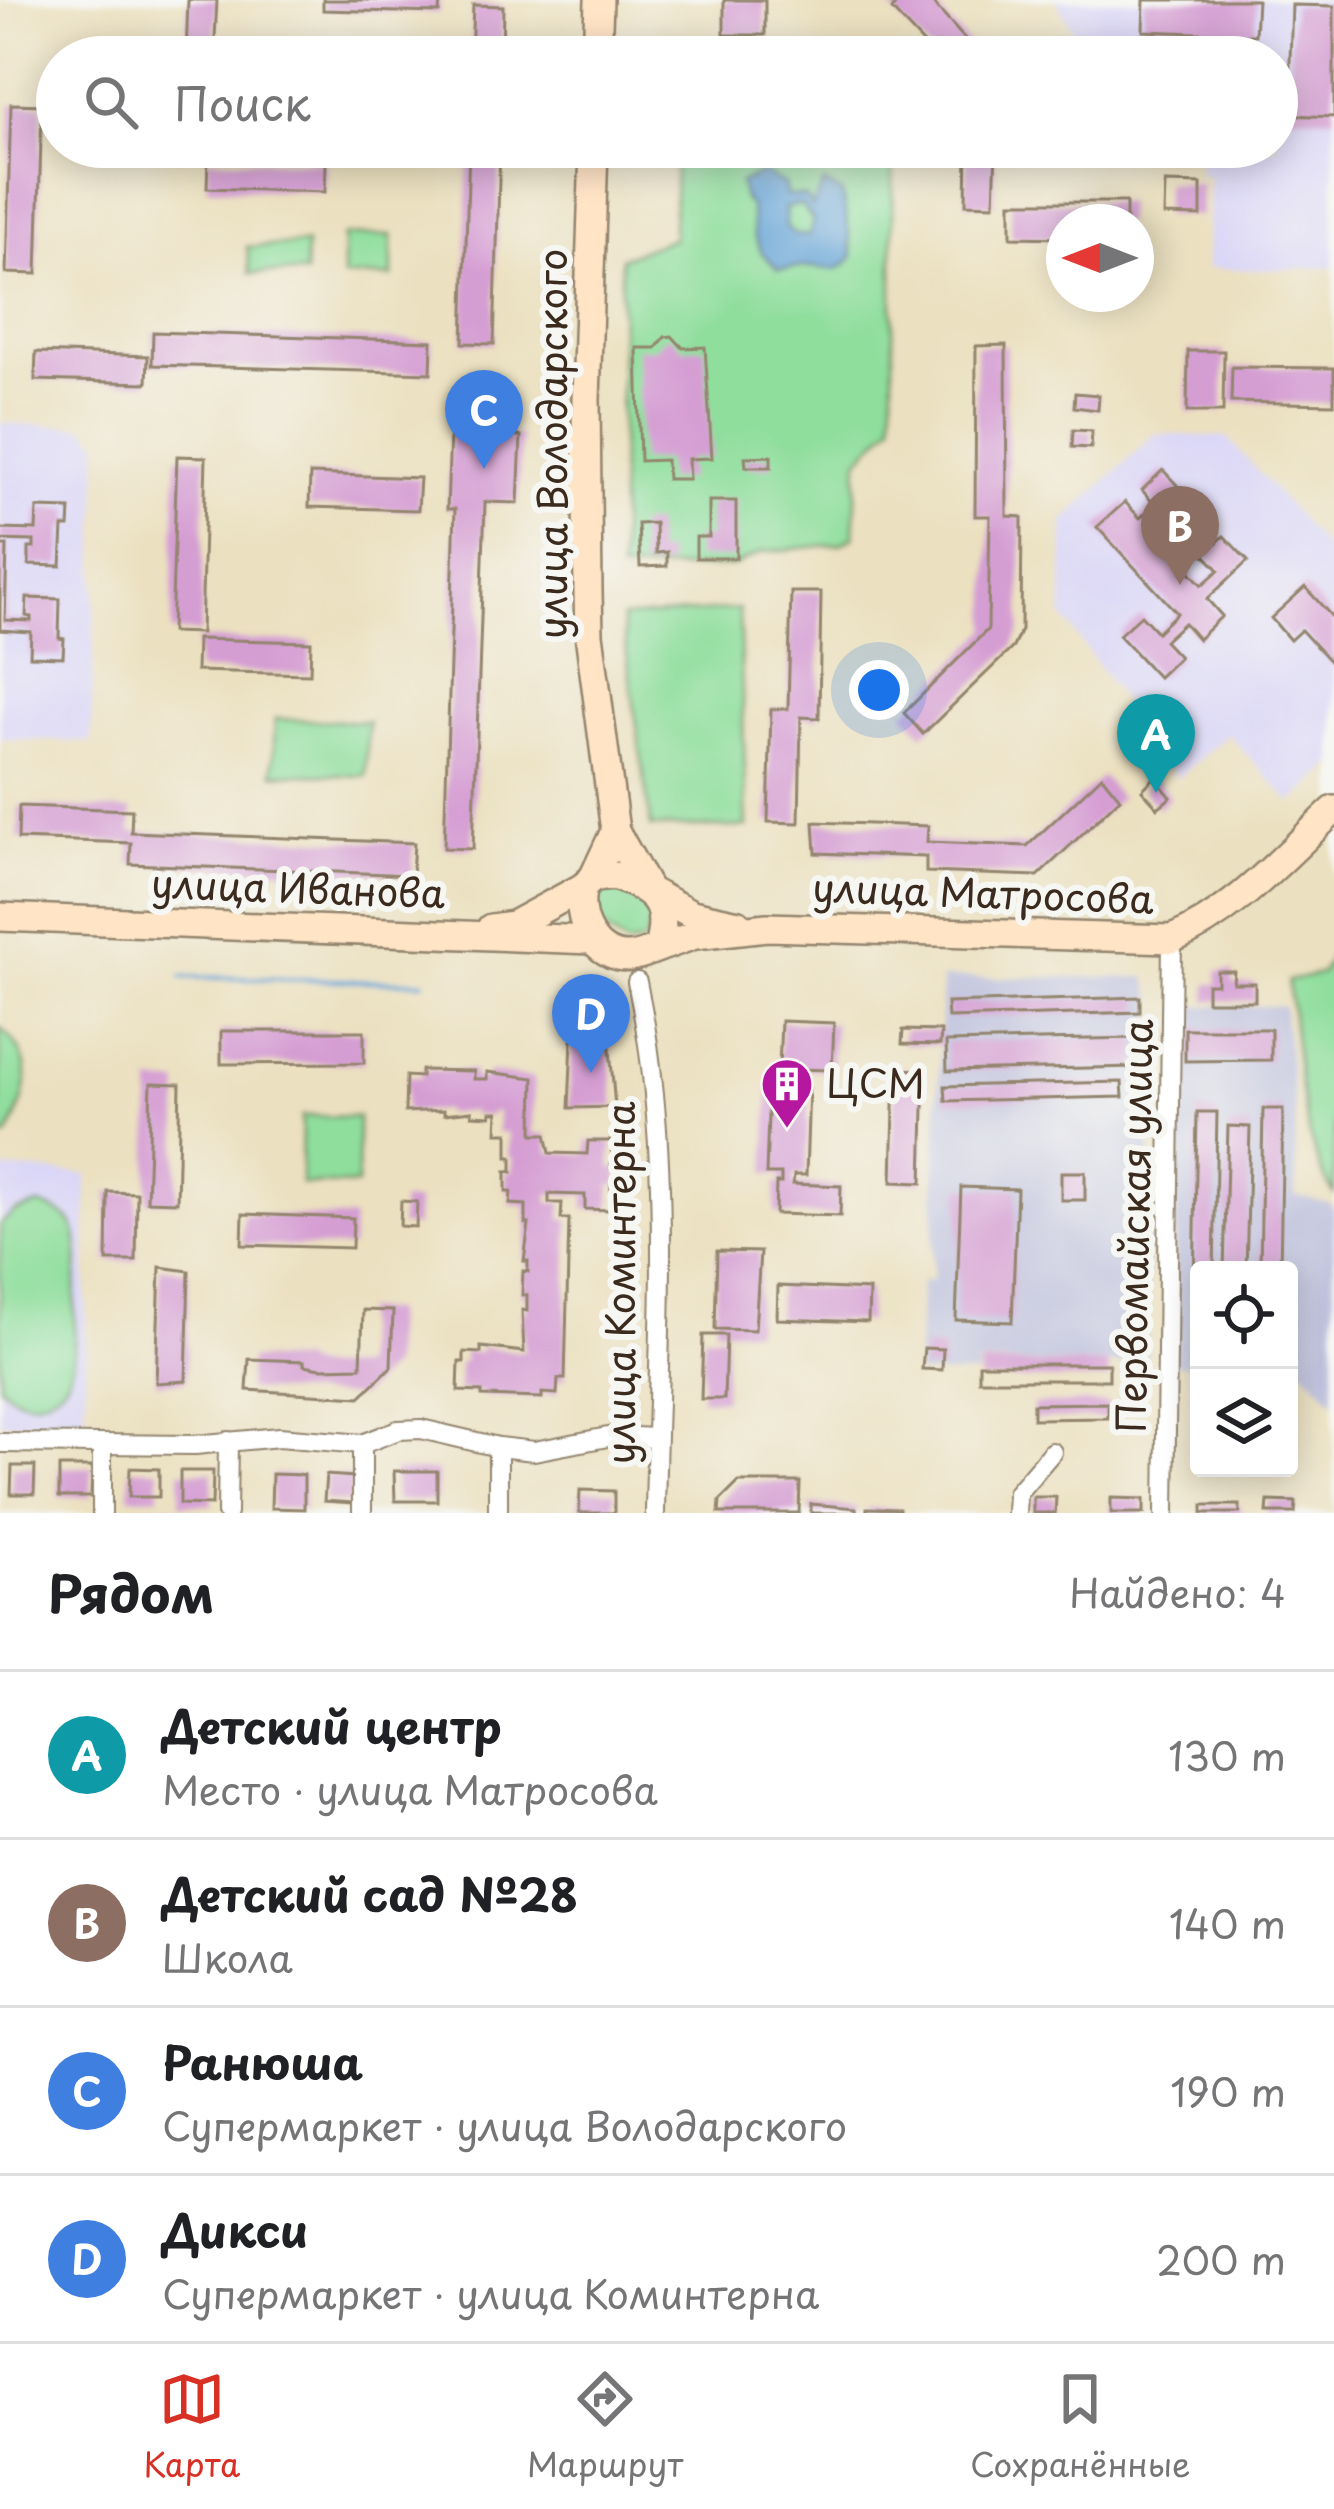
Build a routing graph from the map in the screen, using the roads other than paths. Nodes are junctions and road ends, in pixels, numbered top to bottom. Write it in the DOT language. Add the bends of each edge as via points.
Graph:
graph roads {
  1 [pos="599,0"];
  2 [pos="598,36"];
  3 [pos="593,168"];
  4 [pos="1334,810"];
  5 [pos="616,831"];
  6 [pos="588,882"];
  7 [pos="649,891"];
  8 [pos="0,917"];
  9 [pos="758,928"];
  10 [pos="458,934"];
  11 [pos="1172,939"];
  12 [pos="598,945"];
  13 [pos="658,948"];
  14 [pos="637,982"];
  15 [pos="656,1438"];
  16 [pos="228,1442"];
  17 [pos="0,1443"];
  18 [pos="362,1444"];
  19 [pos="102,1447"];
  20 [pos="498,1447"];
  21 [pos="1052,1452"];
  22 [pos="102,1513"];
  23 [pos="227,1513"];
  24 [pos="362,1513"];
  25 [pos="498,1513"];
  26 [pos="655,1513"];
  27 [pos="1016,1513"];
  28 [pos="1165,1513"];
  1 -- 2 [label="street"];
  3 -- 5 [label="street, улица Володарского" via="589,634"];
  4 -- 11 [label="street, улица Матросова" via="1226,911"];
  5 -- 6 [label="street"];
  5 -- 7 [label="street"];
  6 -- 7 [label="street" via="614,876"];
  6 -- 10 [label="street" via="513,925"];
  6 -- 12 [label="street" via="581,914"];
  7 -- 9 [label="street" via="692,914"];
  7 -- 13 [label="street" via="664,926"];
  8 -- 10 [label="street, улица Иванова"];
  9 -- 11 [label="street, улица Матросова"];
  9 -- 13 [label="street, улица Матросова"];
  10 -- 12 [label="street, улица Иванова"];
  11 -- 28 [label="street, Первомайская улица"];
  12 -- 13 [label="street" via="634,957"];
  12 -- 14 [label="street"];
  13 -- 14 [label="street"];
  14 -- 15 [label="street, улица Коминтерна" via="660,1187"];
  15 -- 20 [label="street" via="614,1436 534,1451"];
  15 -- 26 [label="street, улица Коминтерна"];
  16 -- 18 [label="street"];
  16 -- 19 [label="street"];
  16 -- 23 [label="street"];
  17 -- 19 [label="street"];
  18 -- 20 [label="street" via="421,1429"];
  18 -- 24 [label="street"];
  19 -- 22 [label="street"];
  20 -- 25 [label="street"];
  21 -- 27 [label="street" via="1017,1493"];
}
